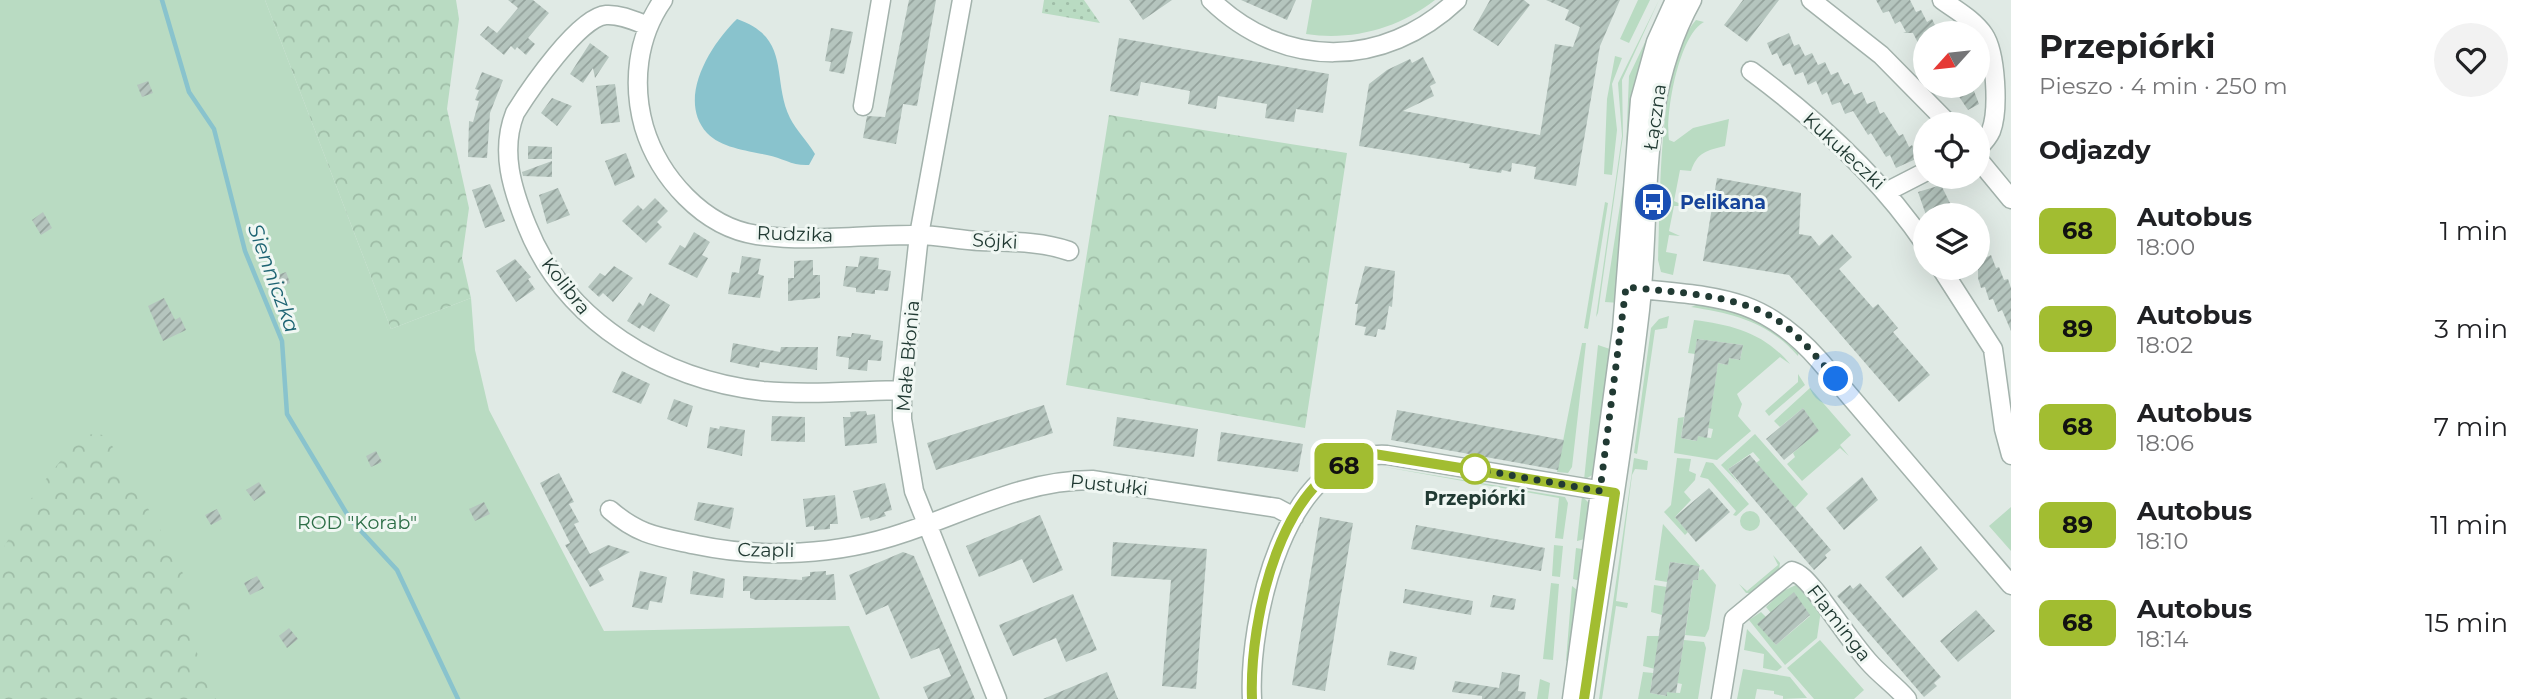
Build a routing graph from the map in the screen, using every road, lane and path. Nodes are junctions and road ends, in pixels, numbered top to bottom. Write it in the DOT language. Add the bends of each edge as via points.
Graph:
graph roads {
  1 [pos="663,0"];
  2 [pos="881,0"];
  3 [pos="962,0"];
  4 [pos="1211,0"];
  5 [pos="1457,0"];
  6 [pos="1675,0"];
  7 [pos="1692,0"];
  8 [pos="1811,0"];
  9 [pos="1942,0"];
  10 [pos="648,26"];
  11 [pos="1751,71"];
  12 [pos="863,106"];
  13 [pos="1937,112"];
  14 [pos="1990,131"];
  15 [pos="1990,174"];
  16 [pos="1913,178"];
  17 [pos="1888,191"];
  18 [pos="2011,199"];
  19 [pos="1913,227"];
  20 [pos="919,235"];
  21 [pos="1069,251"];
  22 [pos="1949,280"];
  23 [pos="1634,288"];
  24 [pos="902,390"];
  25 [pos="2011,456"];
  26 [pos="1607,492"];
  27 [pos="610,510"];
  28 [pos="1294,517"];
  29 [pos="927,524"];
  30 [pos="2011,585"];
  31 [pos="997,699"];
  32 [pos="1252,699"];
  33 [pos="1572,699"];
  34 [pos="1584,699"];
  35 [pos="1721,699"];
  36 [pos="1907,699"];
  1 -- 10 [label="street, Rudzika"];
  2 -- 12 [label="street"];
  3 -- 20 [label="street, Małe Błonia"];
  4 -- 5 [label="street" via="1258,36 1324,52 1355,51 1396,40 1426,25"];
  6 -- 23 [label="street, Łączna" via="1653,51 1640,100"];
  7 -- 23 [label="street, Łączna" via="1668,50 1653,109"];
  8 -- 13 [label="street" via="1881,55"];
  9 -- 14 [label="street" via="1975,24 1987,40 1992,55"];
  10 -- 20 [label="street, Rudzika" via="638,83 646,131 664,171 705,213 755,235"];
  10 -- 24 [label="street, Kolibra" via="614,15 586,23 515,113 510,127 510,176 532,239 550,270 580,310 621,341 708,380 765,391"];
  11 -- 17 [label="street, Kukułeczki"];
  15 -- 18 [label="street"];
  16 -- 17 [label="street"];
  17 -- 19 [label="street, Kukułeczki"];
  20 -- 21 [label="street, Sójki" via="1047,244"];
  20 -- 24 [label="street, Małe Błonia"];
  22 -- 25 [label="street" via="1993,349"];
  23 -- 26 [label="street, Łączna"];
  23 -- 30 [label="street" via="1745,305 1785,326"];
  24 -- 29 [label="street, Małe Błonia" via="906,457"];
  26 -- 28 [label="street" via="1374,454 1327,477"];
  26 -- 33 [label="street, Łączna"];
  26 -- 34 [label="street, Łączna"];
  27 -- 29 [label="street, Czapli" via="631,528 657,537 758,552 838,549"];
  28 -- 29 [label="street, Pustułki" via="1277,508 1092,480 1062,480 1007,494"];
  28 -- 32 [label="street" via="1260,606 1252,654"];
  29 -- 31 [label="street, Małe Błonia"];
  35 -- 36 [label="street, Flaminga" via="1734,619 1792,571 1827,606 1871,665"];
}
